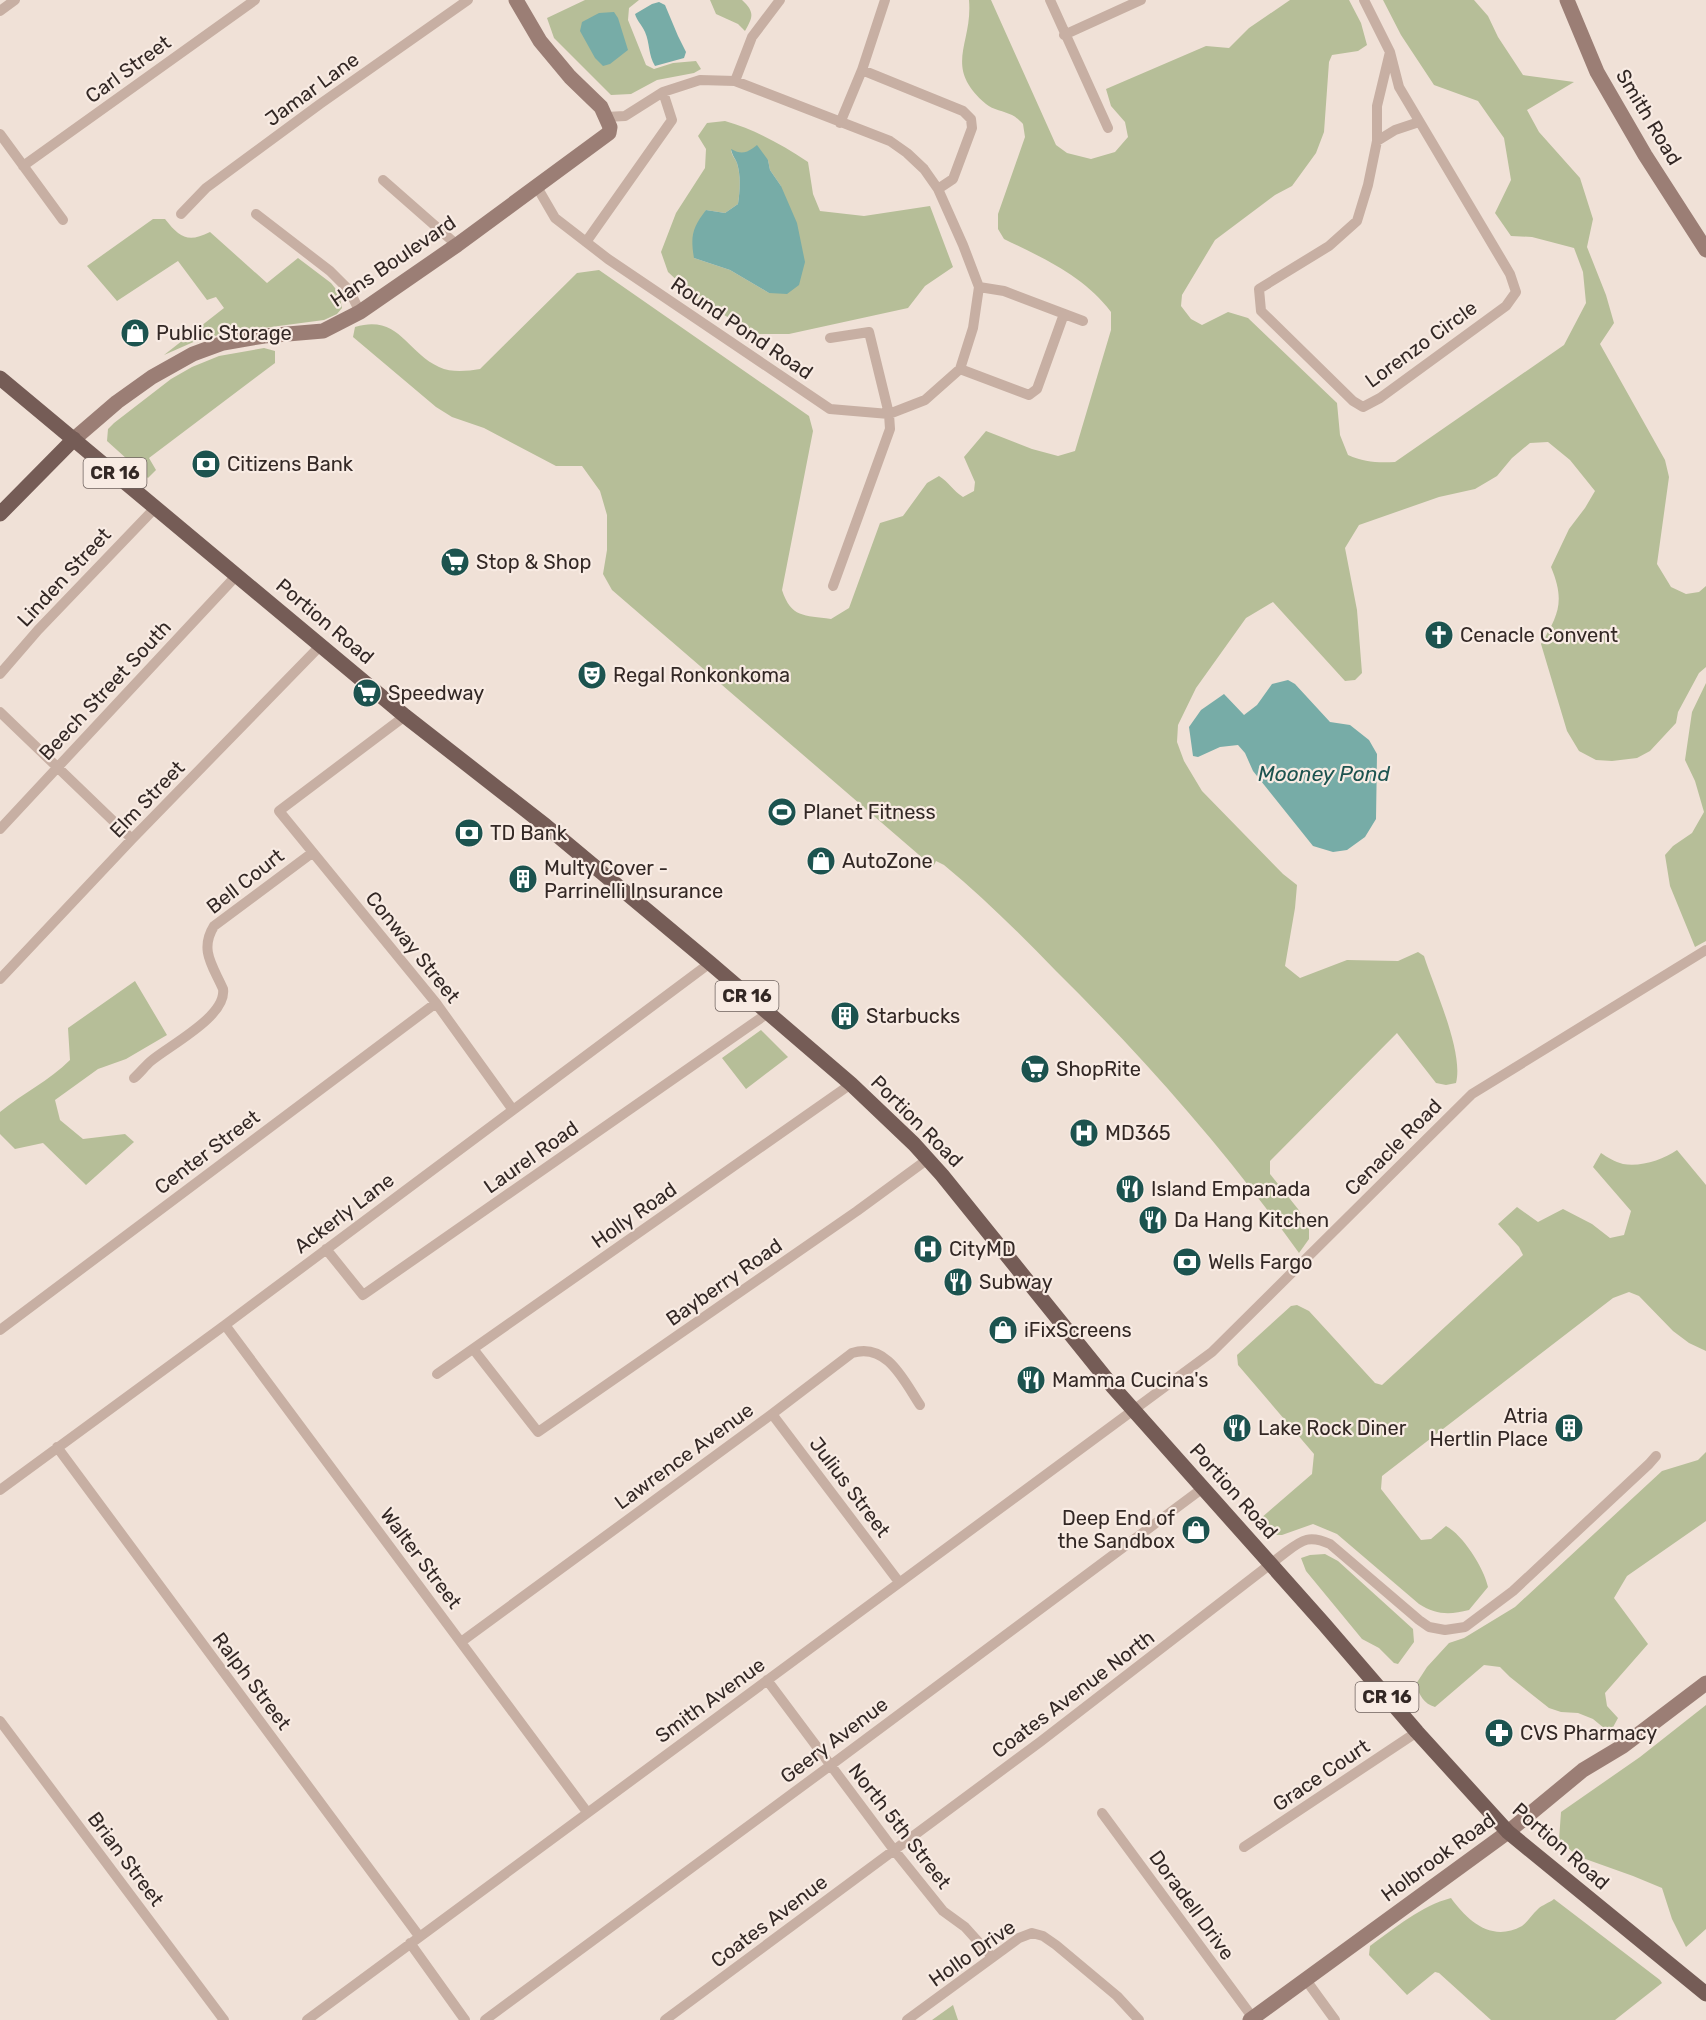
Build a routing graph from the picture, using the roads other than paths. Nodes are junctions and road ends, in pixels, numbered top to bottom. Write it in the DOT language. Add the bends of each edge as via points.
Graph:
graph roads {
  1 [pos="15,0"];
  2 [pos="255,0"];
  3 [pos="468,0"];
  4 [pos="516,0"];
  5 [pos="780,0"];
  6 [pos="885,0"];
  7 [pos="1050,0"];
  8 [pos="1141,0"];
  9 [pos="1364,0"];
  10 [pos="1567,0"];
  11 [pos="0,10"];
  12 [pos="1064,35"];
  13 [pos="1390,52"];
  14 [pos="862,70"];
  15 [pos="735,81"];
  16 [pos="663,92"];
  17 [pos="606,117"];
  18 [pos="1419,122"];
  19 [pos="840,123"];
  20 [pos="1107,129"];
  21 [pos="0,134"];
  22 [pos="1377,141"];
  23 [pos="23,166"];
  24 [pos="383,180"];
  25 [pos="537,187"];
  26 [pos="938,189"];
  27 [pos="182,214"];
  28 [pos="256,214"];
  29 [pos="63,220"];
  30 [pos="586,242"];
  31 [pos="457,245"];
  32 [pos="1706,250"];
  33 [pos="979,287"];
  34 [pos="360,312"];
  35 [pos="1064,314"];
  36 [pos="1083,321"];
  37 [pos="830,338"];
  38 [pos="960,369"];
  39 [pos="0,378"];
  40 [pos="889,414"];
  41 [pos="74,439"];
  42 [pos="156,507"];
  43 [pos="0,514"];
  44 [pos="237,575"];
  45 [pos="833,586"];
  46 [pos="321,645"];
  47 [pos="0,674"];
  48 [pos="0,712"];
  49 [pos="405,716"];
  50 [pos="58,767"];
  51 [pos="0,830"];
  52 [pos="132,839"];
  53 [pos="312,853"];
  54 [pos="1706,950"];
  55 [pos="710,963"];
  56 [pos="2,972"];
  57 [pos="436,1003"];
  58 [pos="768,1013"];
  59 [pos="134,1078"];
  60 [pos="851,1084"];
  61 [pos="513,1110"];
  62 [pos="928,1159"];
  63 [pos="326,1249"];
  64 [pos="225,1325"];
  65 [pos="0,1330"];
  66 [pos="474,1350"];
  67 [pos="437,1374"];
  68 [pos="920,1405"];
  69 [pos="1135,1410"];
  70 [pos="772,1414"];
  71 [pos="57,1448"];
  72 [pos="1656,1456"];
  73 [pos="1203,1488"];
  74 [pos="0,1490"];
  75 [pos="1271,1564"];
  76 [pos="898,1582"];
  77 [pos="461,1641"];
  78 [pos="767,1680"];
  79 [pos="1706,1683"];
  80 [pos="0,1720"];
  81 [pos="1417,1732"];
  82 [pos="831,1765"];
  83 [pos="587,1812"];
  84 [pos="1102,1814"];
  85 [pos="1508,1832"];
  86 [pos="1244,1848"];
  87 [pos="894,1850"];
  88 [pos="414,1939"];
  89 [pos="992,1957"];
  90 [pos="1306,1980"];
  91 [pos="1706,1994"];
  92 [pos="1252,2019"];
  93 [pos="224,2020"];
  94 [pos="307,2020"];
  95 [pos="465,2020"];
  96 [pos="485,2020"];
  97 [pos="665,2020"];
  98 [pos="907,2020"];
  99 [pos="1139,2020"];
  100 [pos="1335,2020"];
  1 -- 11 [label="street"];
  2 -- 23 [label="street, Carl Street"];
  3 -- 27 [label="street, Jamar Lane" via="215,181"];
  4 -- 17 [label="street" via="540,41"];
  5 -- 15 [label="street" via="752,37"];
  6 -- 14 [label="street"];
  7 -- 12 [label="street"];
  8 -- 12 [label="street"];
  9 -- 13 [label="street, Lorenzo Circle"];
  10 -- 32 [label="street, Smith Road" via="1597,72"];
  12 -- 20 [label="street"];
  13 -- 18 [label="street, Lorenzo Circle" via="1399,87"];
  13 -- 22 [label="street, Lorenzo Circle" via="1377,106"];
  14 -- 19 [label="street"];
  14 -- 26 [label="street" via="963,111 971,119 972,128 952,179"];
  15 -- 16 [label="street" via="699,80"];
  15 -- 19 [label="street"];
  16 -- 17 [label="street" via="625,116"];
  16 -- 30 [label="street" via="672,120"];
  17 -- 25 [label="street, Hans Boulevard" via="609,133"];
  18 -- 22 [label="street"];
  18 -- 22 [label="street, Lorenzo Circle" via="1510,274 1516,292 1506,306 1363,407 1261,311 1259,289 1329,246 1357,221"];
  19 -- 26 [label="street" via="890,141 924,169"];
  21 -- 23 [label="street"];
  23 -- 29 [label="street"];
  24 -- 31 [label="street"];
  25 -- 30 [label="street, Round Pond Road" via="555,218"];
  25 -- 31 [label="street, Hans Boulevard"];
  26 -- 33 [label="street"];
  28 -- 34 [label="street" via="330,271 349,290"];
  30 -- 40 [label="street, Round Pond Road" via="830,409"];
  31 -- 34 [label="street, Hans Boulevard"];
  33 -- 35 [label="street" via="1004,291"];
  33 -- 38 [label="street" via="973,328"];
  34 -- 41 [label="street, Hans Boulevard" via="323,331 223,343 193,354 117,402"];
  35 -- 36 [label="street"];
  35 -- 38 [label="street" via="1037,389 1029,395"];
  37 -- 40 [label="street" via="869,332"];
  38 -- 40 [label="street, Round Pond Road" via="925,400"];
  39 -- 41 [label="main road, Portion Road / CR 16"];
  40 -- 45 [label="street" via="890,429"];
  41 -- 42 [label="main road, Portion Road / CR 16"];
  41 -- 43 [label="main road"];
  42 -- 44 [label="main road, Portion Road / CR 16"];
  42 -- 47 [label="street, Linden Street"];
  44 -- 46 [label="main road, Portion Road / CR 16"];
  44 -- 50 [label="street, Beech Street South"];
  46 -- 49 [label="main road, Portion Road / CR 16"];
  46 -- 52 [label="street, Elm Street"];
  48 -- 50 [label="street"];
  49 -- 53 [label="street, Conway Street" via="279,811"];
  49 -- 55 [label="main road, Portion Road / CR 16" via="546,826"];
  50 -- 51 [label="street, Beech Street South"];
  50 -- 52 [label="street"];
  52 -- 56 [label="street, Elm Street"];
  53 -- 57 [label="street, Conway Street"];
  53 -- 59 [label="street, Bell Court" via="214,926 207,952 223,989 220,1005"];
  54 -- 69 [label="street, Cenacle Road" via="1472,1095 1212,1352"];
  55 -- 58 [label="main road, Portion Road / CR 16"];
  55 -- 61 [label="street, Ackerly Lane"];
  57 -- 61 [label="street, Conway Street"];
  57 -- 65 [label="street, Center Street"];
  58 -- 60 [label="main road, Portion Road / CR 16"];
  58 -- 63 [label="street, Laurel Road" via="363,1295"];
  60 -- 62 [label="main road, Portion Road / CR 16"];
  60 -- 66 [label="street, Holly Road"];
  61 -- 63 [label="street, Ackerly Lane"];
  62 -- 66 [label="street, Bayberry Road" via="538,1432"];
  62 -- 69 [label="main road, Portion Road / CR 16"];
  63 -- 64 [label="street, Ackerly Lane"];
  64 -- 71 [label="street, Ackerly Lane"];
  64 -- 77 [label="street, Walter Street"];
  66 -- 67 [label="street, Holly Road"];
  68 -- 70 [label="street, Lawrence Avenue" via="892,1364 875,1352 864,1351 840,1361"];
  69 -- 73 [label="main road, Portion Road / CR 16"];
  69 -- 76 [label="street, Smith Avenue"];
  70 -- 76 [label="street, Julius Street"];
  70 -- 77 [label="street, Lawrence Avenue"];
  71 -- 74 [label="street, Ackerly Lane"];
  71 -- 88 [label="street, Ralph Street"];
  72 -- 75 [label="street" via="1513,1591 1465,1627 1430,1627 1330,1544 1317,1538 1306,1539"];
  73 -- 75 [label="main road, Portion Road / CR 16"];
  73 -- 82 [label="street, Geery Avenue"];
  75 -- 81 [label="main road, Portion Road / CR 16"];
  75 -- 87 [label="street, Coates Avenue North"];
  76 -- 78 [label="street, Smith Avenue"];
  77 -- 83 [label="street, Walter Street"];
  78 -- 82 [label="street, North 5th Street"];
  78 -- 83 [label="street, Smith Avenue"];
  79 -- 85 [label="street, Holbrook Road" via="1632,1740 1577,1775"];
  80 -- 93 [label="street, Brian Street"];
  81 -- 85 [label="main road, Portion Road / CR 16"];
  81 -- 86 [label="street, Grace Court"];
  82 -- 87 [label="street, North 5th Street"];
  82 -- 96 [label="street, Geery Avenue"];
  83 -- 88 [label="street, Smith Avenue"];
  84 -- 92 [label="street, Doradell Drive"];
  85 -- 90 [label="street, Holbrook Road"];
  85 -- 91 [label="main road, Portion Road / CR 16"];
  87 -- 89 [label="street, North 5th Street" via="943,1911 965,1927"];
  87 -- 97 [label="street, Coates Avenue"];
  88 -- 94 [label="street, Smith Avenue"];
  88 -- 95 [label="street, Ralph Street"];
  89 -- 98 [label="street, Hollo Drive"];
  89 -- 99 [label="street, Hollo Drive" via="1027,1934 1043,1936 1117,1996"];
  90 -- 92 [label="street, Holbrook Road"];
  90 -- 100 [label="street"];
}
